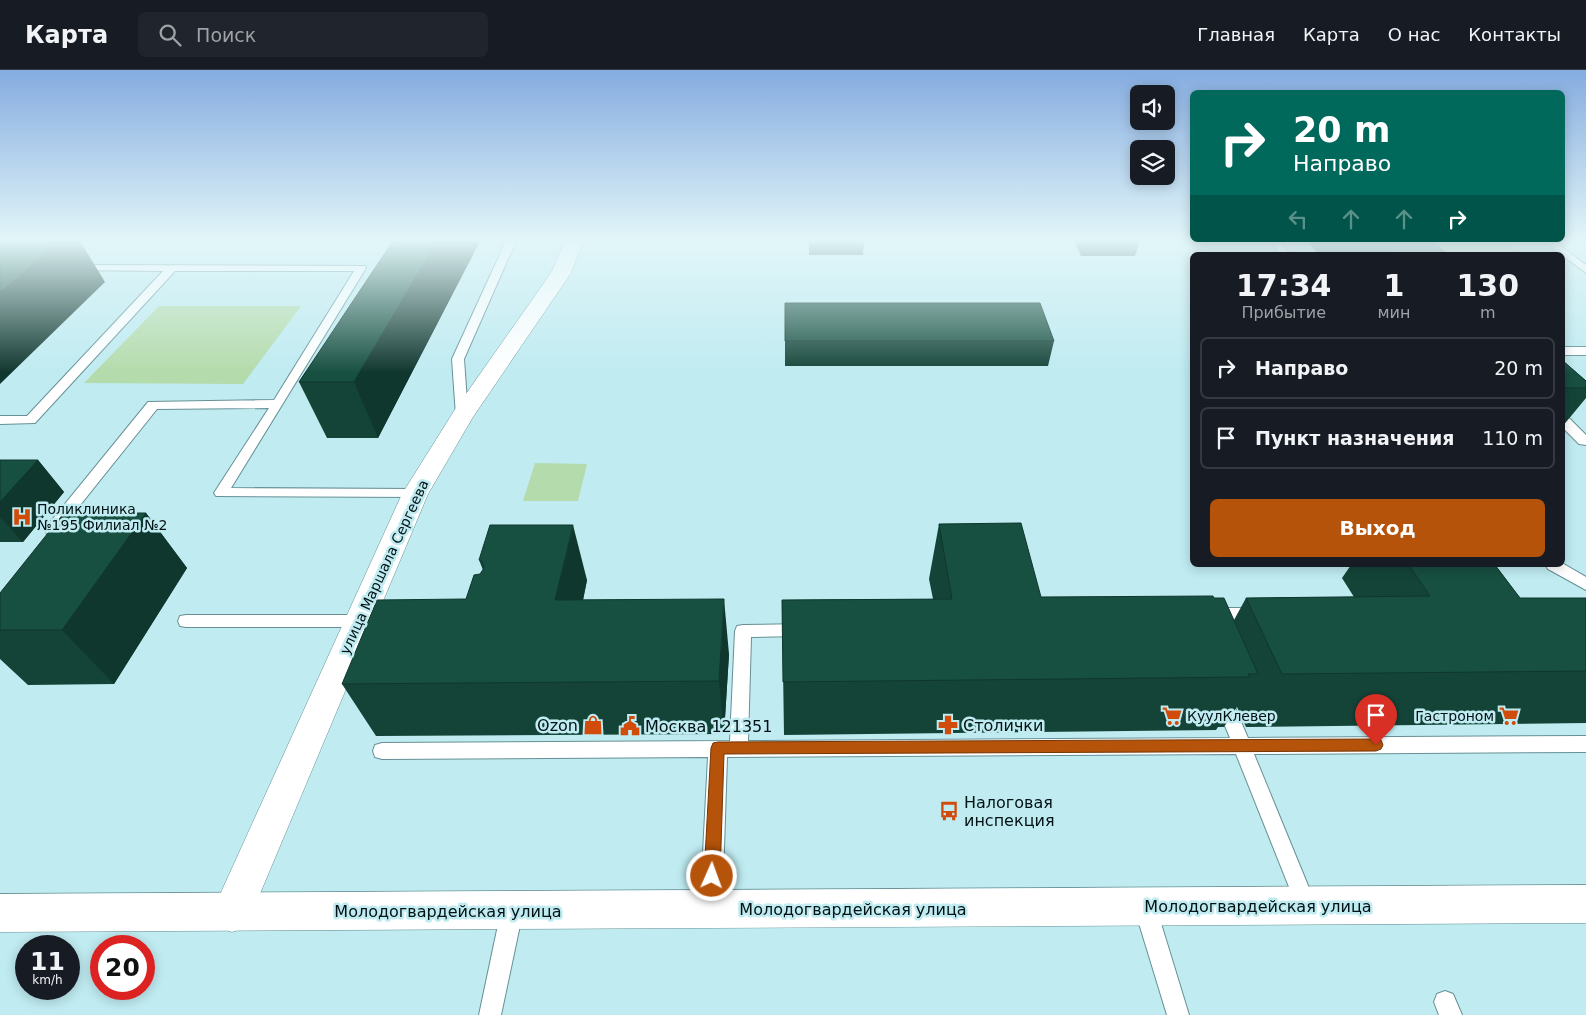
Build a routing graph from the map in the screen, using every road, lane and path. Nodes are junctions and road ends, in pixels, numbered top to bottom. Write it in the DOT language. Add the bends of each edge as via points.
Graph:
graph roads {
  1 [pos="156,285"];
  2 [pos="351,285"];
  3 [pos="491,285"];
  4 [pos="553,285"];
  5 [pos="1565,351"];
  6 [pos="1586,351"];
  7 [pos="278,404"];
  8 [pos="462,416"];
  9 [pos="0,420"];
  10 [pos="1565,422"];
  11 [pos="1584,441"];
  12 [pos="415,494"];
  13 [pos="43,540"];
  14 [pos="1556,567"];
  15 [pos="1586,584"];
  16 [pos="1188,614"];
  17 [pos="1274,614"];
  18 [pos="186,621"];
  19 [pos="368,621"];
  20 [pos="821,629"];
  21 [pos="1217,684"];
  22 [pos="1586,744"];
  23 [pos="1242,746"];
  24 [pos="739,747"];
  25 [pos="718,748"];
  26 [pos="382,750"];
  27 [pos="1586,904"];
  28 [pos="1144,906"];
  29 [pos="1307,906"];
  30 [pos="711,910"];
  31 [pos="512,911"];
  32 [pos="0,913"];
  33 [pos="232,913"];
  34 [pos="490,1015"];
  35 [pos="1178,1015"];
  1 -- 9 [label="lane" via="30,420"];
  2 -- 7 [label="lane"];
  3 -- 8 [label="lane" via="458,359"];
  4 -- 8 [label="street, улица Маршала Сергеева"];
  5 -- 6 [label="lane"];
  7 -- 12 [label="lane" via="221,493"];
  7 -- 13 [label="lane" via="153,404"];
  8 -- 12 [label="street, улица Маршала Сергеева"];
  10 -- 11 [label="lane"];
  12 -- 19 [label="street, улица Маршала Сергеева"];
  14 -- 15 [label="lane"];
  16 -- 17 [label="lane"];
  18 -- 19 [label="lane"];
  19 -- 33 [label="street, улица Маршала Сергеева"];
  20 -- 24 [label="lane" via="743,631"];
  21 -- 23 [label="lane"];
  22 -- 23 [label="lane"];
  23 -- 24 [label="lane"];
  23 -- 29 [label="lane"];
  24 -- 25 [label="lane"];
  25 -- 26 [label="lane"];
  25 -- 30 [label="lane"];
  27 -- 29 [label="street, Молодогвардейская улица"];
  28 -- 29 [label="street, Молодогвардейская улица"];
  28 -- 30 [label="street, Молодогвардейская улица"];
  28 -- 35 [label="lane"];
  30 -- 31 [label="street, Молодогвардейская улица"];
  31 -- 33 [label="street, Молодогвардейская улица"];
  31 -- 34 [label="lane"];
  32 -- 33 [label="street, Молодогвардейская улица"];
}
